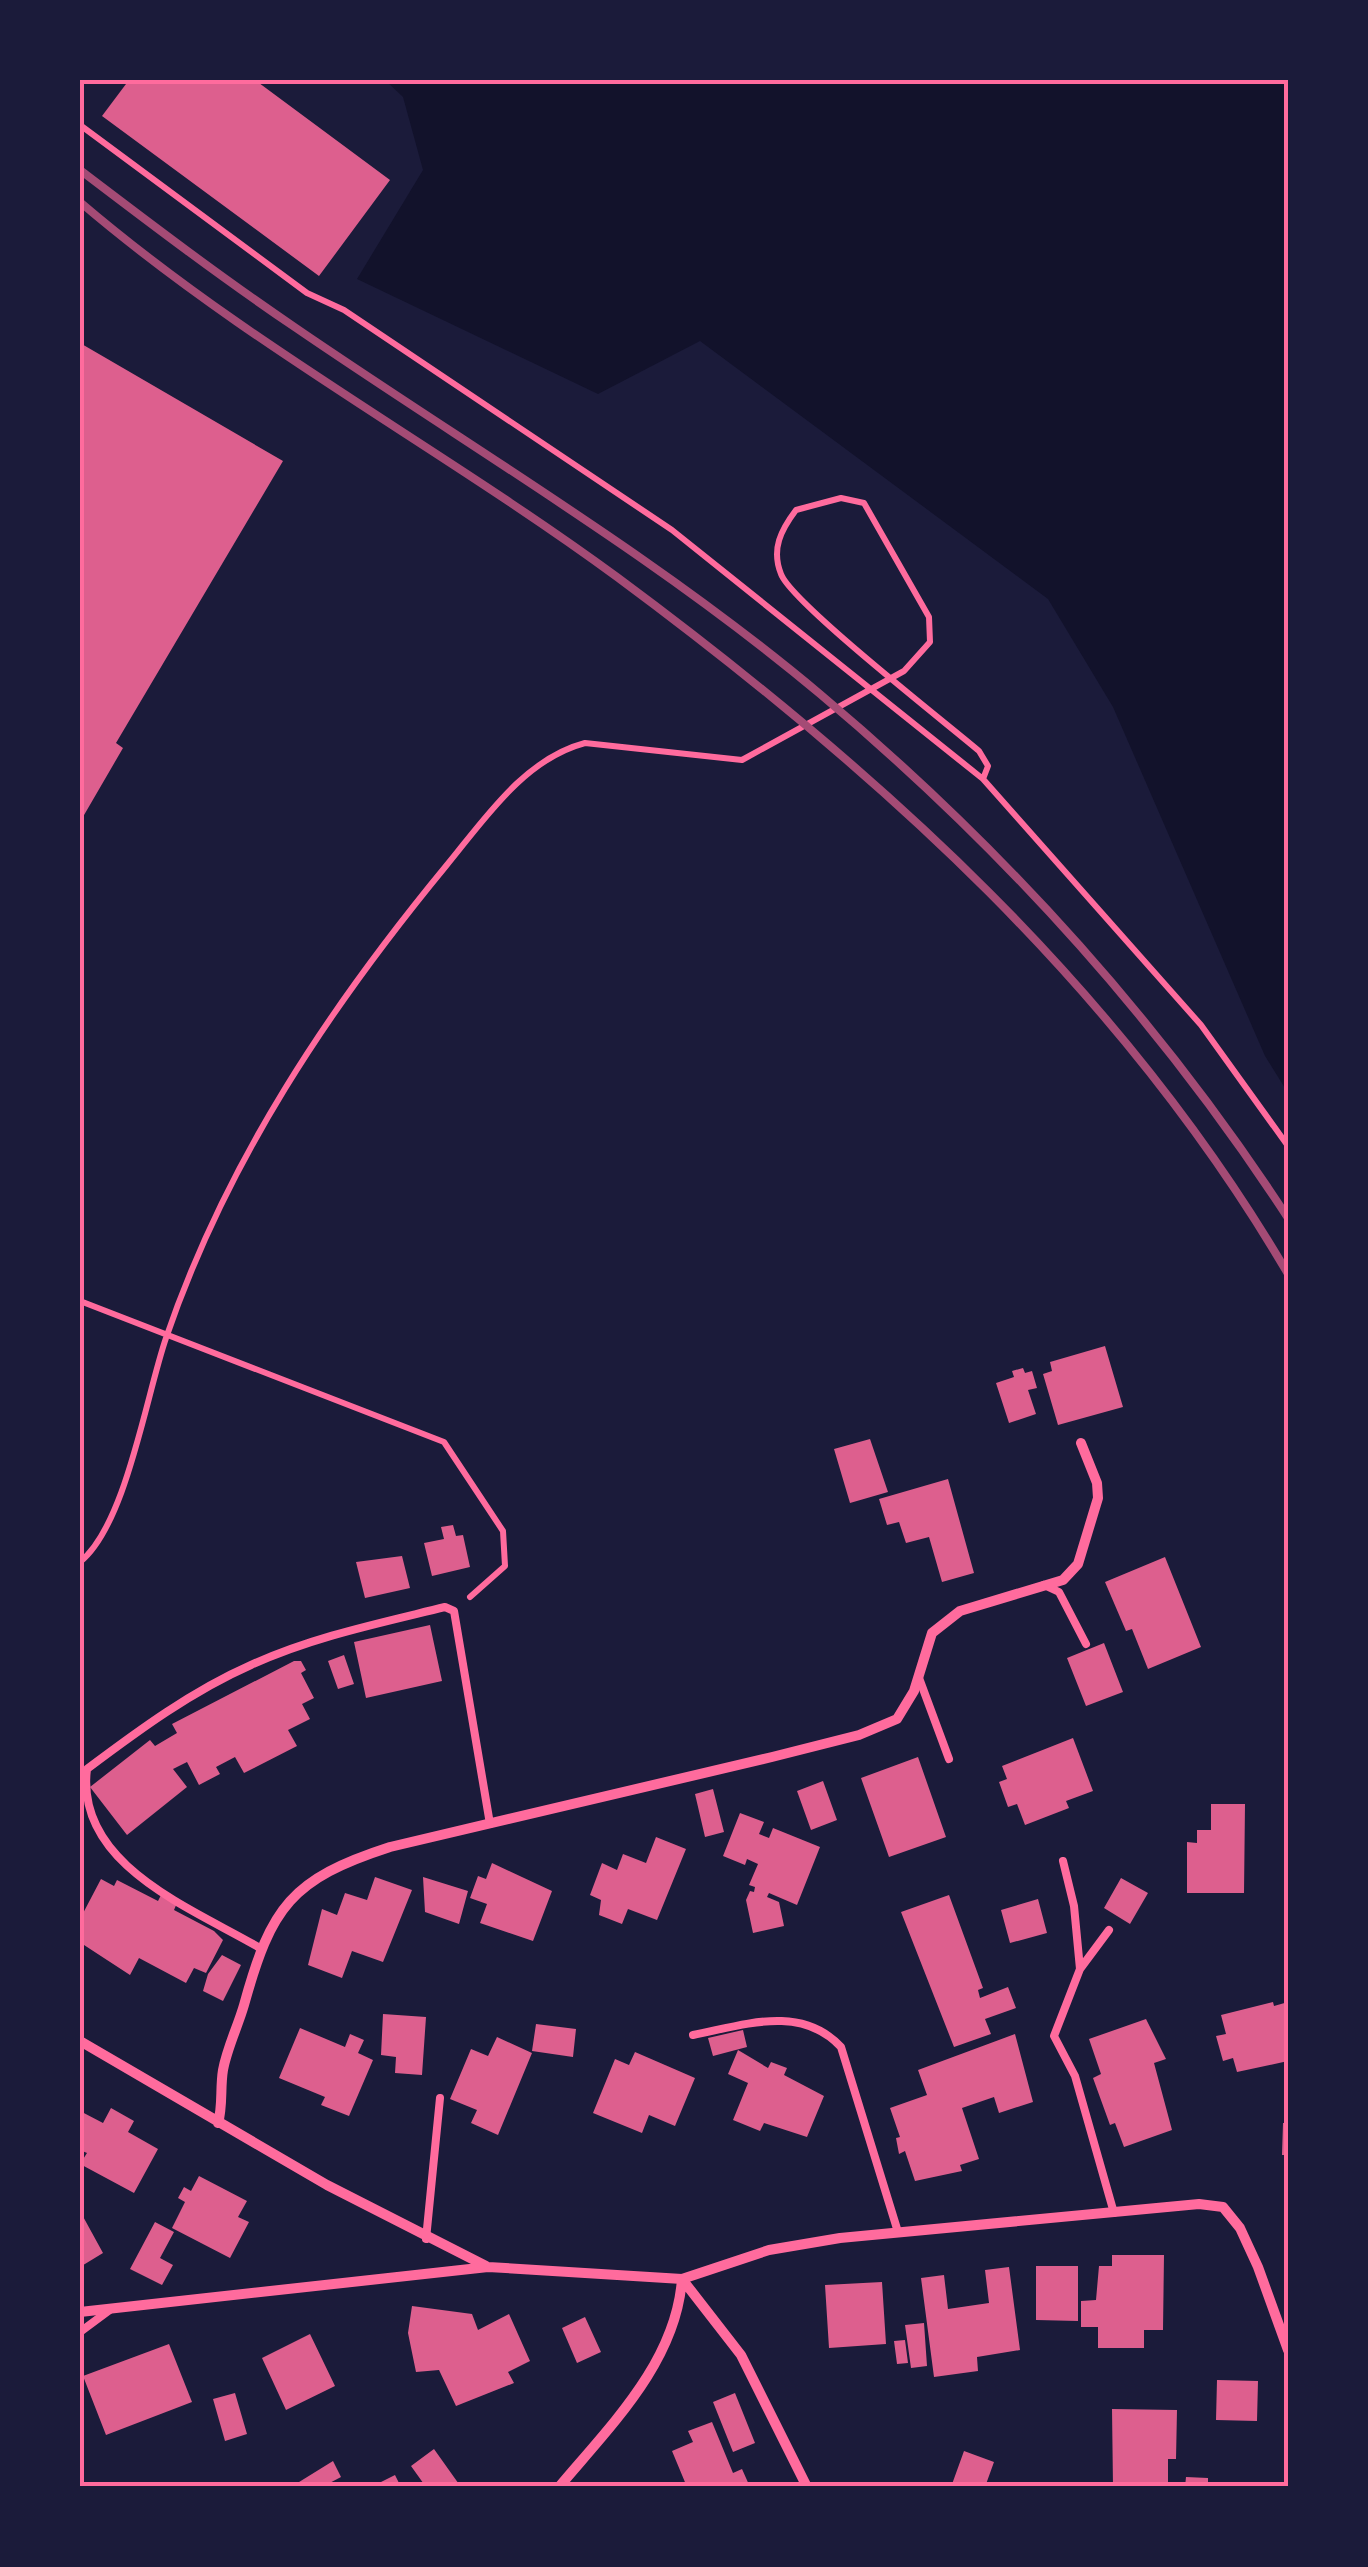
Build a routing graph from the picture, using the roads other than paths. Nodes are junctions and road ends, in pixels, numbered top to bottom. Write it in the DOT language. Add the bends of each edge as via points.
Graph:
graph roads {
  1 [pos="1081,1443"];
  2 [pos="1044,1585"];
  3 [pos="1086,1644"];
  4 [pos="919,1677"];
  5 [pos="948,1758"];
  6 [pos="491,1826"];
  7 [pos="1062,1861"];
  8 [pos="1110,1930"];
  9 [pos="260,1948"];
  10 [pos="1080,1970"];
  11 [pos="692,2034"];
  12 [pos="80,2042"];
  13 [pos="440,2098"];
  14 [pos="218,2124"];
  15 [pos="1114,2213"];
  16 [pos="898,2232"];
  17 [pos="426,2238"];
  18 [pos="488,2267"];
  19 [pos="682,2278"];
  20 [pos="111,2310"];
  21 [pos="80,2312"];
  22 [pos="80,2332"];
  23 [pos="1288,2350"];
  24 [pos="559,2487"];
  25 [pos="808,2487"];
  1 -- 2 [label="street" via="1097,1482 1090,1532 1072,1573"];
  2 -- 3 [label="lane" via="1059,1592"];
  2 -- 4 [label="street" via="960,1610 932,1633"];
  4 -- 5 [label="lane"];
  4 -- 6 [label="street" via="897,1719 859,1735"];
  6 -- 9 [label="street" via="390,1848 317,1878 272,1921"];
  6 -- 9 [label="lane" via="454,1611 350,1632 253,1664 203,1690 87,1769 84,1796 100,1834 134,1874"];
  7 -- 10 [label="lane"];
  8 -- 10 [label="lane"];
  9 -- 14 [label="street" via="223,2072"];
  10 -- 15 [label="lane" via="1054,2036 1075,2076"];
  11 -- 16 [label="lane" via="796,2019 826,2031 840,2047"];
  12 -- 14 [label="street"];
  13 -- 17 [label="lane"];
  14 -- 17 [label="street"];
  15 -- 16 [label="street"];
  15 -- 23 [label="street" via="1223,2207 1258,2267"];
  16 -- 19 [label="street" via="769,2250"];
  17 -- 18 [label="street"];
  18 -- 19 [label="street"];
  18 -- 20 [label="street"];
  19 -- 24 [label="street" via="666,2351"];
  19 -- 25 [label="street" via="741,2354"];
  20 -- 21 [label="street"];
  20 -- 22 [label="lane"];
}
